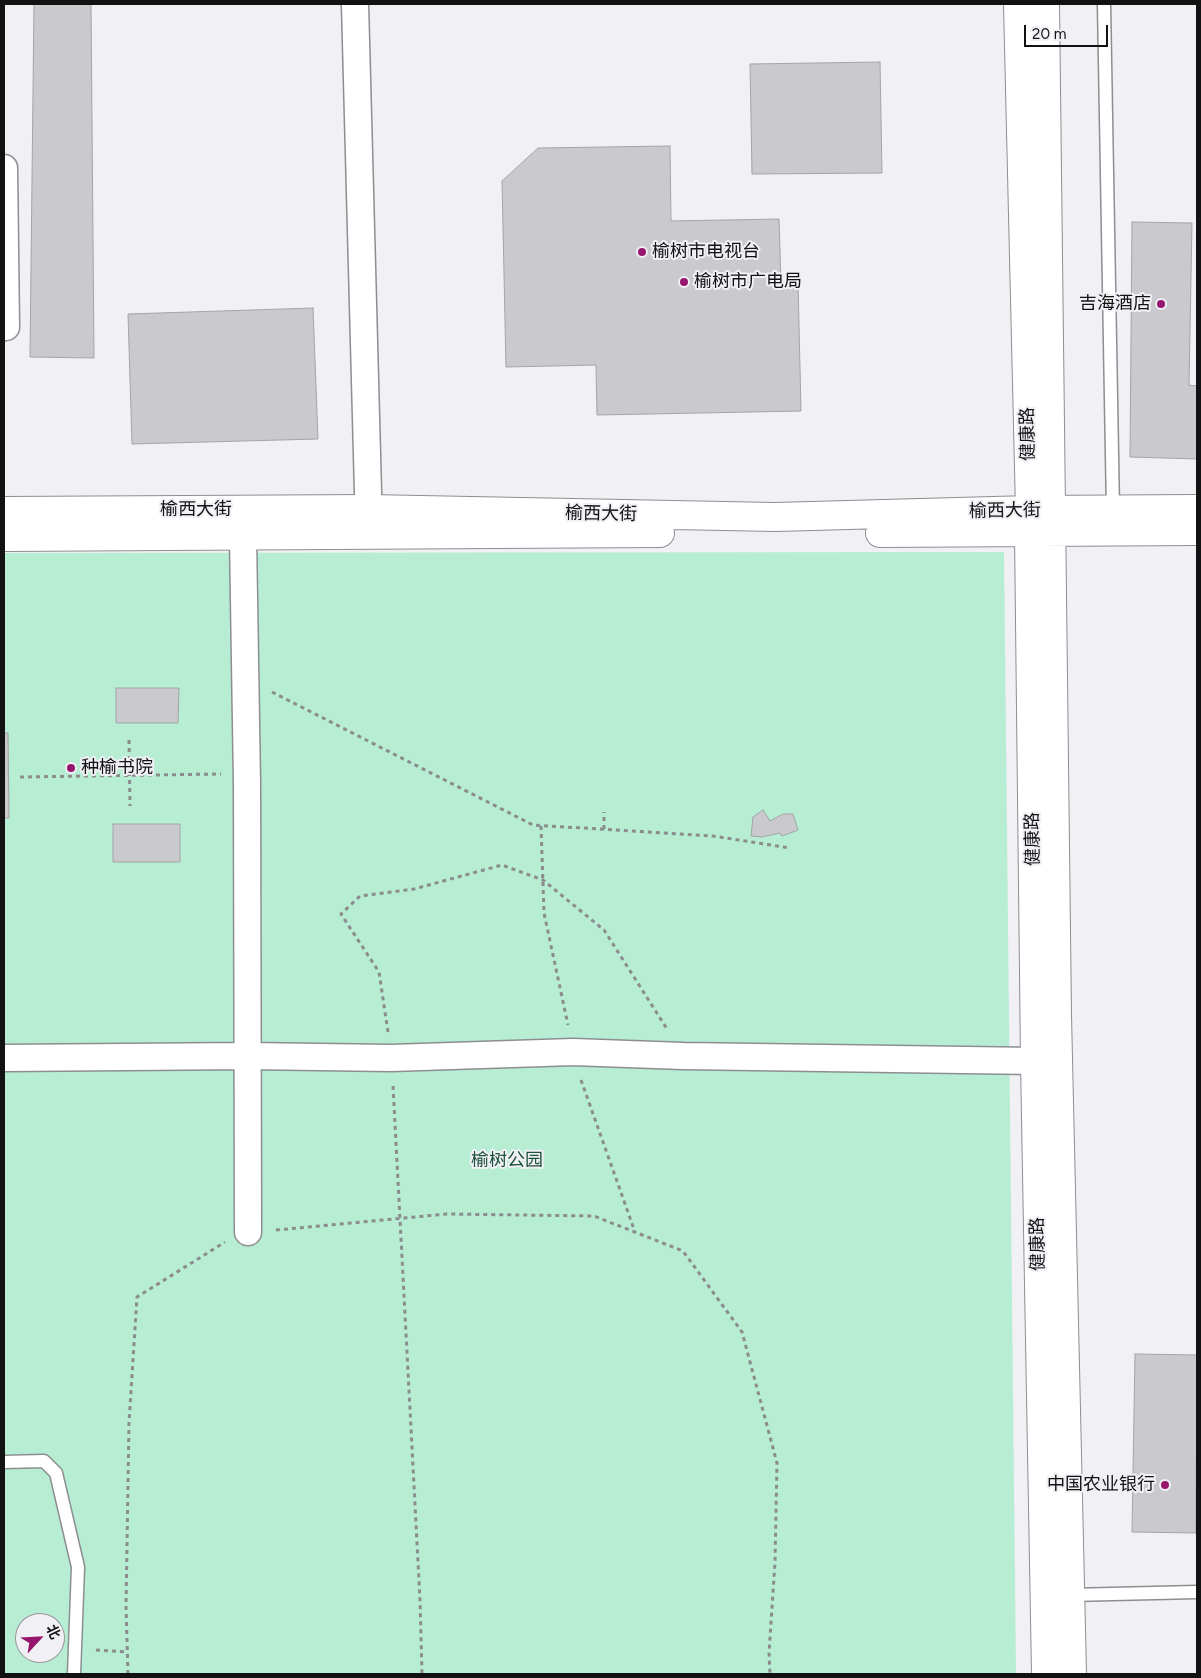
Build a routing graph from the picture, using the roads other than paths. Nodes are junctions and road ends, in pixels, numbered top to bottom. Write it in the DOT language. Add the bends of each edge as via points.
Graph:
graph roads {
  1 [pos="355,4"];
  2 [pos="1018,4"];
  3 [pos="1045,4"];
  4 [pos="1104,4"];
  5 [pos="4,168"];
  6 [pos="4,328"];
  7 [pos="1197,509"];
  8 [pos="4,511"];
  9 [pos="1041,521"];
  10 [pos="1113,521"];
  11 [pos="369,522"];
  12 [pos="1197,531"];
  13 [pos="4,537"];
  14 [pos="243,537"];
  15 [pos="247,1056"];
  16 [pos="4,1058"];
  17 [pos="1035,1061"];
  18 [pos="248,1232"];
  19 [pos="4,1462"];
  20 [pos="1197,1592"];
  21 [pos="1070,1595"];
  22 [pos="74,1674"];
  23 [pos="1046,1674"];
  24 [pos="1072,1674"];
  1 -- 11 [label="street"];
  2 -- 9 [label="main road, 健康路"];
  3 -- 9 [label="main road, 健康路"];
  4 -- 10 [label="lane"];
  5 -- 6 [label="street"];
  7 -- 10 [label="main road, 榆西大街"];
  8 -- 11 [label="main road, 榆西大街"];
  9 -- 10 [label="main road, 榆西大街"];
  9 -- 11 [label="main road, 榆西大街"];
  9 -- 17 [label="main road, 健康路"];
  9 -- 21 [label="main road, 健康路" via="1057,1014"];
  10 -- 12 [label="main road, 榆西大街"];
  11 -- 14 [label="main road, 榆西大街"];
  13 -- 14 [label="main road, 榆西大街"];
  14 -- 15 [label="street"];
  15 -- 16 [label="street"];
  15 -- 17 [label="street" via="391,1058 573,1052"];
  15 -- 18 [label="street"];
  17 -- 23 [label="main road, 健康路"];
  19 -- 22 [label="lane" via="44,1461 56,1473 78,1567"];
  20 -- 21 [label="lane"];
  21 -- 24 [label="main road, 健康路"];
}
